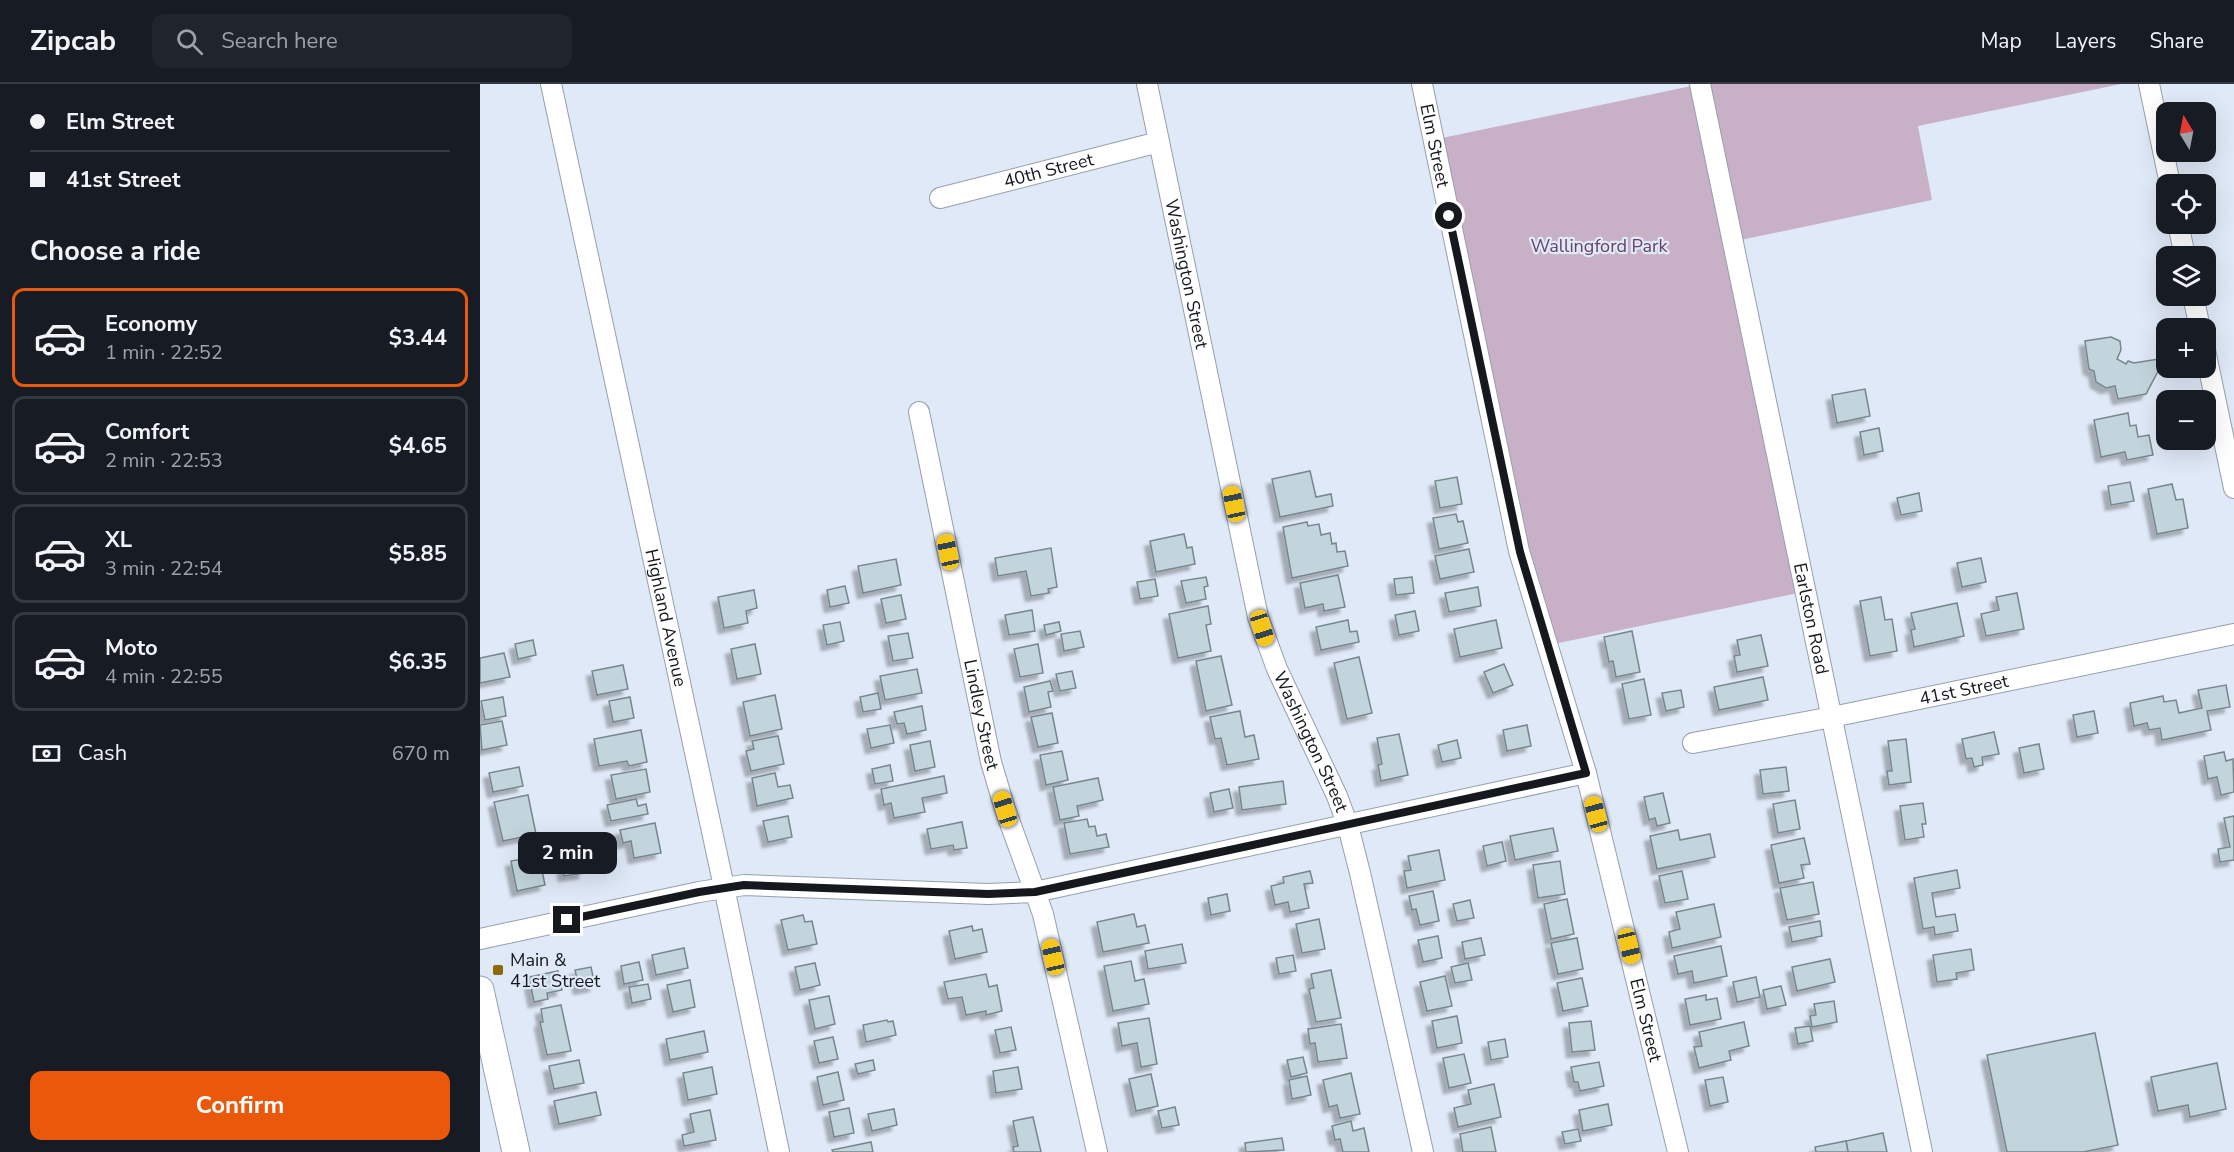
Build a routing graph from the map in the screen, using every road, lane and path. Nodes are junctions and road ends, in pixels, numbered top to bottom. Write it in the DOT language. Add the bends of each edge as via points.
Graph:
graph roads {
  1 [pos="551,84"];
  2 [pos="1147,84"];
  3 [pos="1422,84"];
  4 [pos="1700,84"];
  5 [pos="2149,84"];
  6 [pos="1159,142"];
  7 [pos="2168,174"];
  8 [pos="939,198"];
  9 [pos="2211,378"];
  10 [pos="919,412"];
  11 [pos="2234,488"];
  12 [pos="2234,634"];
  13 [pos="1832,717"];
  14 [pos="1693,743"];
  15 [pos="1586,773"];
  16 [pos="1348,826"];
  17 [pos="724,887"];
  18 [pos="1035,892"];
  19 [pos="480,939"];
  20 [pos="480,990"];
  21 [pos="516,1152"];
  22 [pos="779,1152"];
  23 [pos="1097,1152"];
  24 [pos="1423,1152"];
  25 [pos="1678,1152"];
  26 [pos="1922,1152"];
  1 -- 17 [label="street, Highland Avenue"];
  2 -- 6 [label="street, Washington Street"];
  3 -- 15 [label="street, Elm Street" via="1520,552"];
  4 -- 13 [label="street, Earlston Road"];
  5 -- 7 [label="street"];
  6 -- 8 [label="street, 40th Street"];
  6 -- 16 [label="street, Washington Street" via="1258,617 1277,669"];
  9 -- 11 [label="street"];
  10 -- 18 [label="street, Lindley Street" via="991,762"];
  12 -- 13 [label="street, 41st Street"];
  13 -- 14 [label="street, 41st Street"];
  13 -- 26 [label="street, Earlston Road"];
  15 -- 16 [label="street"];
  15 -- 25 [label="street, Elm Street"];
  16 -- 18 [label="street"];
  16 -- 24 [label="street, Washington Street"];
  17 -- 18 [label="street" via="763,884 988,894"];
  17 -- 19 [label="street"];
  17 -- 22 [label="street, Highland Avenue"];
  18 -- 23 [label="street, Lindley Street"];
  20 -- 21 [label="main road"];
}
